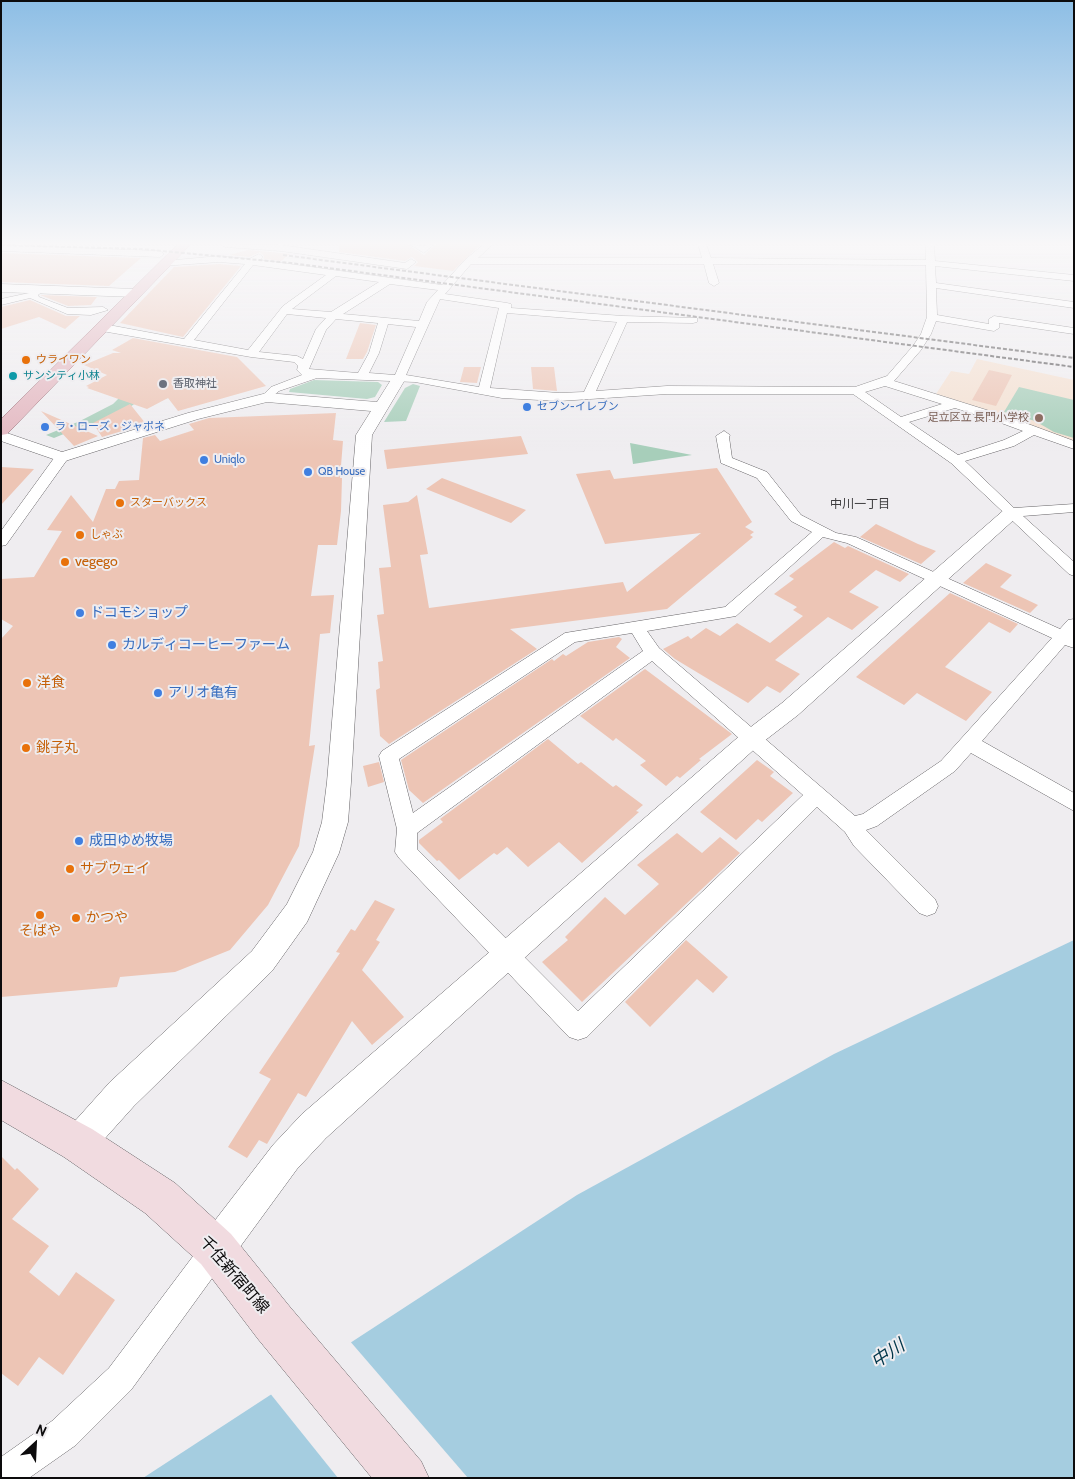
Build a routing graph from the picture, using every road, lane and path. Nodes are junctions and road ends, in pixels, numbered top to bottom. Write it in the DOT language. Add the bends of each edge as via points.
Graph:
graph roads {
  1 [pos="100,313"];
  2 [pos="113,313"];
  3 [pos="210,313"];
  4 [pos="282,313"];
  5 [pos="304,313"];
  6 [pos="339,313"];
  7 [pos="426,313"];
  8 [pos="502,313"];
  9 [pos="564,313"];
  10 [pos="932,313"];
  11 [pos="334,316"];
  12 [pos="932,317"];
  13 [pos="623,319"];
  14 [pos="384,320"];
  15 [pos="693,320"];
  16 [pos="421,324"];
  17 [pos="102,328"];
  18 [pos="1074,332"];
  19 [pos="187,342"];
  20 [pos="251,354"];
  21 [pos="304,365"];
  22 [pos="314,375"];
  23 [pos="362,376"];
  24 [pos="399,378"];
  25 [pos="885,382"];
  26 [pos="484,391"];
  27 [pos="856,391"];
  28 [pos="590,394"];
  29 [pos="267,397"];
  30 [pos="955,404"];
  31 [pos="381,407"];
  32 [pos="1,409"];
  33 [pos="900,421"];
  34 [pos="1,430"];
  35 [pos="1033,430"];
  36 [pos="724,435"];
  37 [pos="1,436"];
  38 [pos="1074,445"];
  39 [pos="62,457"];
  40 [pos="956,460"];
  41 [pos="1074,508"];
  42 [pos="1011,513"];
  43 [pos="822,531"];
  44 [pos="1,542"];
  45 [pos="1074,571"];
  46 [pos="936,580"];
  47 [pos="636,627"];
  48 [pos="1070,634"];
  49 [pos="653,652"];
  50 [pos="751,739"];
  51 [pos="970,742"];
  52 [pos="815,796"];
  53 [pos="1074,803"];
  54 [pos="852,826"];
  55 [pos="408,829"];
  56 [pos="927,906"];
  57 [pos="506,956"];
  58 [pos="1,1099"];
  59 [pos="78,1143"];
  60 [pos="216,1248"];
  61 [pos="1,1477"];
  62 [pos="404,1478"];
  1 -- 32 [label="main road"];
  2 -- 17 [label="main road"];
  3 -- 19 [label="street"];
  4 -- 20 [label="street"];
  5 -- 11 [label="street"];
  6 -- 11 [label="street"];
  7 -- 16 [label="street"];
  8 -- 26 [label="street"];
  9 -- 13 [label="street"];
  10 -- 12 [label="street"];
  11 -- 14 [label="street"];
  11 -- 21 [label="street" via="321,329"];
  12 -- 18 [label="street" via="994,328 994,318"];
  12 -- 25 [label="street" via="917,348"];
  13 -- 15 [label="street"];
  13 -- 28 [label="street"];
  14 -- 16 [label="street"];
  14 -- 23 [label="street" via="374,353"];
  16 -- 24 [label="street"];
  17 -- 19 [label="street"];
  17 -- 34 [label="main road"];
  19 -- 20 [label="street"];
  20 -- 21 [label="street" via="297,359"];
  21 -- 22 [label="street" via="303,370"];
  22 -- 23 [label="street"];
  22 -- 29 [label="street" via="275,389"];
  23 -- 24 [label="street"];
  24 -- 26 [label="street"];
  24 -- 31 [label="street"];
  25 -- 27 [label="street"];
  25 -- 30 [label="street"];
  26 -- 28 [label="street" via="536,397"];
  27 -- 28 [label="street" via="667,390"];
  27 -- 33 [label="street"];
  29 -- 31 [label="street"];
  29 -- 39 [label="street" via="193,416"];
  30 -- 33 [label="street"];
  30 -- 35 [label="street"];
  31 -- 59 [label="street" via="364,435 339,782 335,822 326,853 297,913 262,961 122,1094"];
  33 -- 40 [label="street"];
  35 -- 38 [label="street"];
  35 -- 40 [label="street" via="1009,443"];
  36 -- 43 [label="street" via="726,460 762,475 796,518"];
  37 -- 39 [label="street"];
  39 -- 44 [label="street"];
  40 -- 42 [label="street"];
  41 -- 42 [label="street"];
  42 -- 45 [label="street"];
  42 -- 46 [label="street"];
  43 -- 46 [label="street" via="851,540"];
  43 -- 47 [label="street" via="730,612"];
  46 -- 48 [label="street"];
  46 -- 50 [label="street" via="790,709"];
  47 -- 49 [label="street"];
  47 -- 55 [label="street" via="571,637 389,756"];
  48 -- 51 [label="street"];
  49 -- 50 [label="street"];
  49 -- 55 [label="street"];
  50 -- 52 [label="street"];
  50 -- 57 [label="street"];
  51 -- 53 [label="street"];
  51 -- 54 [label="street" via="948,766 870,820"];
  52 -- 54 [label="street"];
  52 -- 57 [label="street" via="578,1028"];
  54 -- 56 [label="street" via="861,840"];
  55 -- 57 [label="street" via="406,852"];
  57 -- 60 [label="street" via="314,1126 285,1157"];
  58 -- 59 [label="main road, 千住新宿町線"];
  59 -- 60 [label="main road, 千住新宿町線" via="160,1198"];
  60 -- 61 [label="street" via="120,1379 64,1433"];
  60 -- 62 [label="main road, 千住新宿町線"];
}
